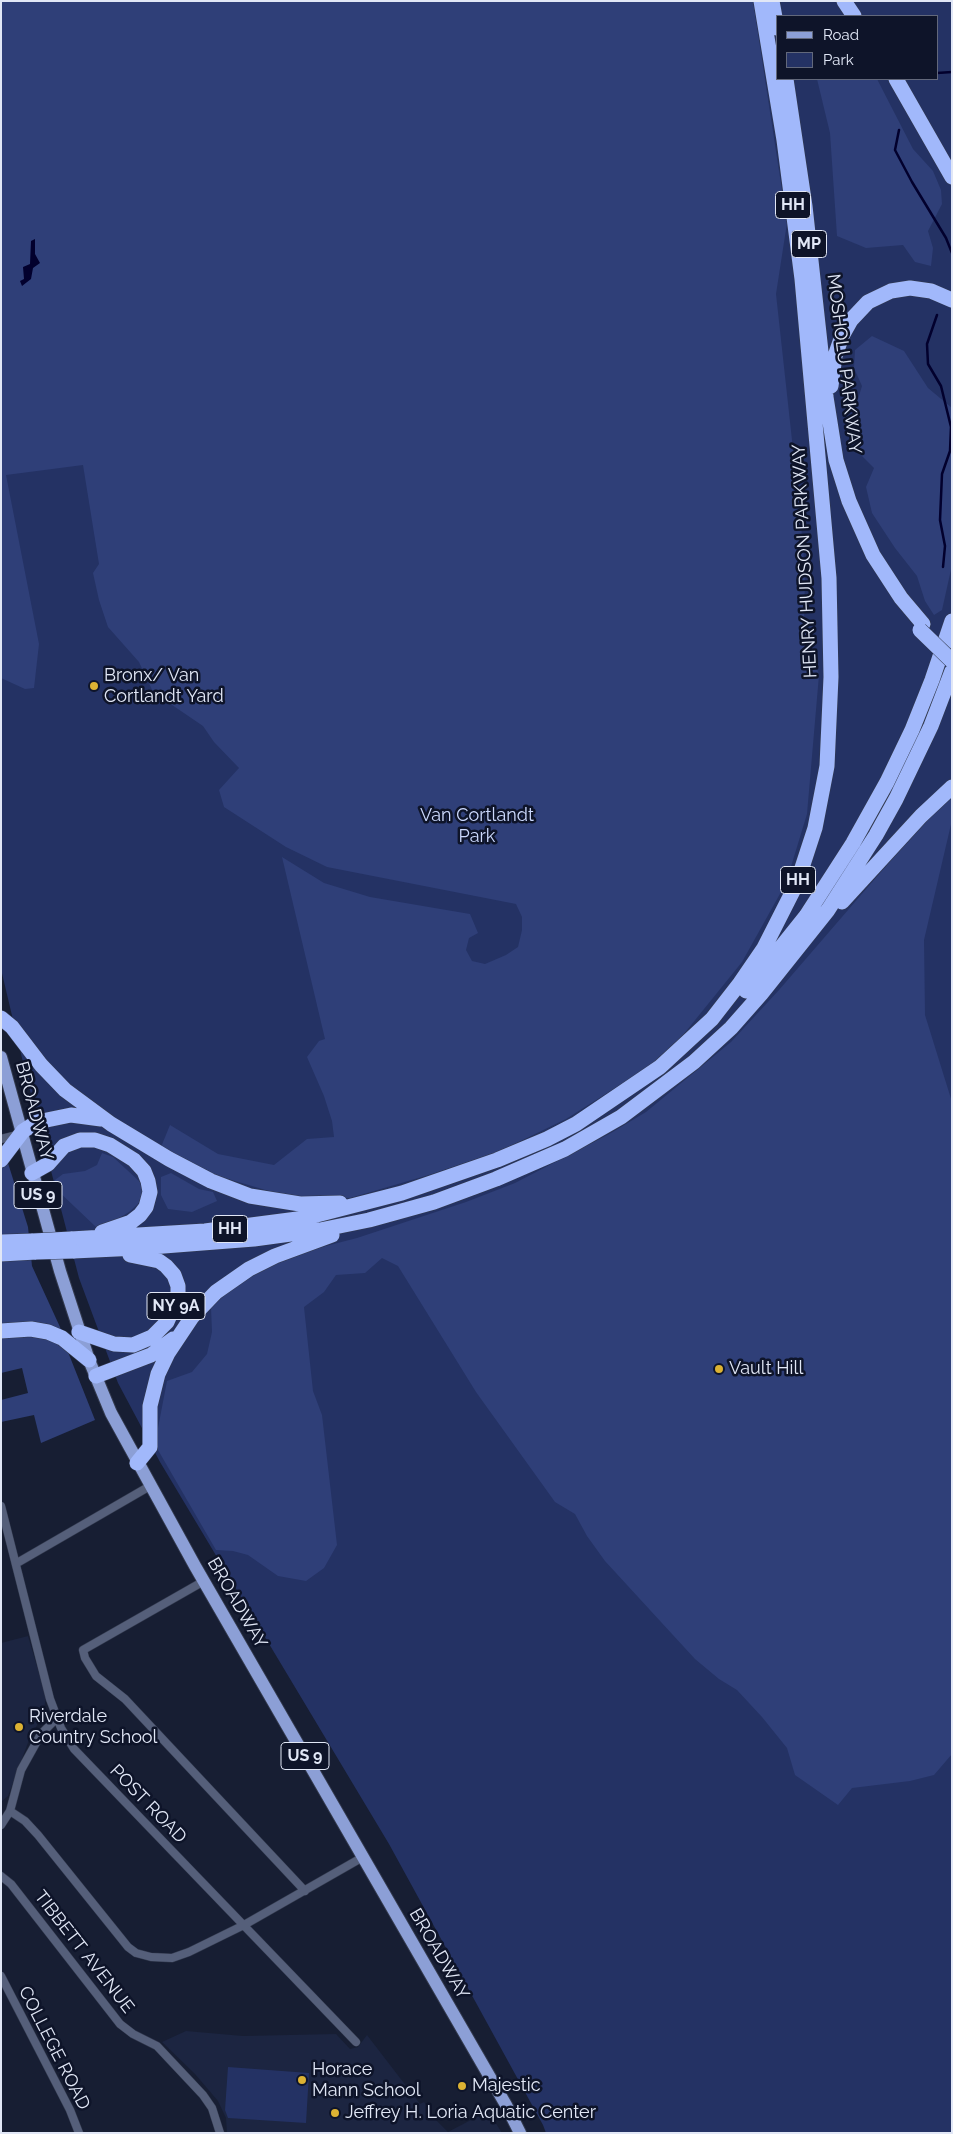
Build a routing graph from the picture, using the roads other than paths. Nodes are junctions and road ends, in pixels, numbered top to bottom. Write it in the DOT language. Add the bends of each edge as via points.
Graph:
graph roads {
  1 [pos="761,1"];
  2 [pos="772,1"];
  3 [pos="844,1"];
  4 [pos="853,15"];
  5 [pos="776,23"];
  6 [pos="786,80"];
  7 [pos="897,80"];
  8 [pos="952,177"];
  9 [pos="952,300"];
  10 [pos="821,411"];
  11 [pos="952,621"];
  12 [pos="921,627"];
  13 [pos="952,651"];
  14 [pos="952,661"];
  15 [pos="952,671"];
  16 [pos="952,787"];
  17 [pos="798,948"];
  18 [pos="1,1018"];
  19 [pos="692,1039"];
  20 [pos="1,1057"];
  21 [pos="111,1124"];
  22 [pos="22,1134"];
  23 [pos="1,1139"];
  24 [pos="1,1160"];
  25 [pos="32,1173"];
  26 [pos="386,1198"];
  27 [pos="386,1216"];
  28 [pos="1,1242"];
  29 [pos="72,1245"];
  30 [pos="35,1247"];
  31 [pos="96,1250"];
  32 [pos="1,1254"];
  33 [pos="189,1322"];
  34 [pos="1,1331"];
  35 [pos="79,1332"];
  36 [pos="89,1360"];
  37 [pos="96,1376"];
  38 [pos="137,1463"];
  39 [pos="150,1486"];
  40 [pos="1,1506"];
  41 [pos="17,1563"];
  42 [pos="204,1581"];
  43 [pos="57,1718"];
  44 [pos="10,1811"];
  45 [pos="1,1825"];
  46 [pos="363,1857"];
  47 [pos="1,1876"];
  48 [pos="305,1891"];
  49 [pos="244,1925"];
  50 [pos="1,1976"];
  51 [pos="356,2042"];
  52 [pos="79,2133"];
  53 [pos="220,2133"];
  54 [pos="520,2133"];
  1 -- 10 [label="highway, HENRY HUDSON PARKWAY / HH" via="789,174"];
  2 -- 5 [label="highway"];
  3 -- 4 [label="highway"];
  6 -- 10 [label="highway, MOSHOLU PARKWAY / MP" via="805,206"];
  7 -- 8 [label="highway"];
  9 -- 10 [label="highway" via="930,291 900,289 882,294 862,307 839,346"];
  10 -- 12 [label="highway, MOSHOLU PARKWAY / MP" via="856,521 887,579"];
  10 -- 19 [label="highway, HENRY HUDSON PARKWAY / HH" via="831,645 830,723 823,792 803,867 777,924 740,984"];
  11 -- 19 [label="highway" via="912,730 853,843 806,916 754,982 724,1015"];
  12 -- 13 [label="highway, MOSHOLU PARKWAY / MP"];
  12 -- 14 [label="highway, MOSHOLU PARKWAY / MP, bridge"];
  15 -- 17 [label="highway, HENRY HUDSON PARKWAY / HH" via="931,726 880,828 848,881"];
  16 -- 17 [label="highway"];
  17 -- 27 [label="highway, HENRY HUDSON PARKWAY / HH" via="731,1028 686,1068 620,1117 565,1150 434,1202"];
  18 -- 21 [label="highway" via="56,1081"];
  19 -- 26 [label="highway, HENRY HUDSON PARKWAY / HH" via="639,1082 560,1132 466,1172"];
  20 -- 22 [label="main road, BROADWAY / US 9"];
  21 -- 22 [label="highway" via="94,1117 71,1114 37,1122"];
  21 -- 26 [label="highway" via="169,1159 246,1195 309,1204"];
  22 -- 23 [label="street"];
  22 -- 24 [label="highway"];
  22 -- 25 [label="main road, BROADWAY / US 9"];
  25 -- 29 [label="highway" via="48,1164 64,1146 90,1139 120,1150 144,1171 150,1192 140,1215 118,1228"];
  25 -- 35 [label="main road, BROADWAY / US 9"];
  26 -- 29 [label="highway, HENRY HUDSON PARKWAY / HH" via="321,1215 255,1226"];
  27 -- 31 [label="highway, HENRY HUDSON PARKWAY / HH" via="271,1237"];
  27 -- 33 [label="highway" via="256,1265 216,1292"];
  28 -- 30 [label="highway, HENRY HUDSON PARKWAY / HH"];
  29 -- 30 [label="highway, HENRY HUDSON PARKWAY / HH, bridge"];
  29 -- 31 [label="highway, HENRY HUDSON PARKWAY / HH"];
  30 -- 32 [label="highway, HENRY HUDSON PARKWAY / HH"];
  31 -- 35 [label="highway, NY 9A" via="163,1263 176,1278 178,1297 164,1326 141,1344 122,1346"];
  33 -- 37 [label="highway" via="158,1350"];
  33 -- 38 [label="highway" via="156,1378 150,1406 150,1447"];
  34 -- 36 [label="highway" via="31,1329 48,1332 62,1338"];
  35 -- 36 [label="main road, BROADWAY / US 9"];
  36 -- 37 [label="main road, BROADWAY / US 9"];
  37 -- 38 [label="main road, BROADWAY / US 9"];
  38 -- 39 [label="main road, BROADWAY / US 9"];
  39 -- 41 [label="street"];
  39 -- 42 [label="main road, BROADWAY / US 9"];
  40 -- 41 [label="street, POST ROAD"];
  41 -- 43 [label="street, POST ROAD"];
  42 -- 46 [label="main road, BROADWAY / US 9"];
  42 -- 48 [label="street" via="84,1650 96,1676 125,1699"];
  43 -- 44 [label="street" via="42,1734 21,1770"];
  43 -- 49 [label="street, POST ROAD" via="74,1749"];
  44 -- 45 [label="street"];
  44 -- 49 [label="street" via="38,1835 122,1941 136,1953 172,1958"];
  46 -- 48 [label="street"];
  46 -- 54 [label="main road, BROADWAY / US 9"];
  47 -- 53 [label="street, TIBBETT AVENUE" via="11,1884 120,2024 157,2046 203,2095 212,2108"];
  48 -- 49 [label="street"];
  49 -- 51 [label="street, POST ROAD"];
  50 -- 52 [label="street, COLLEGE ROAD"];
}
